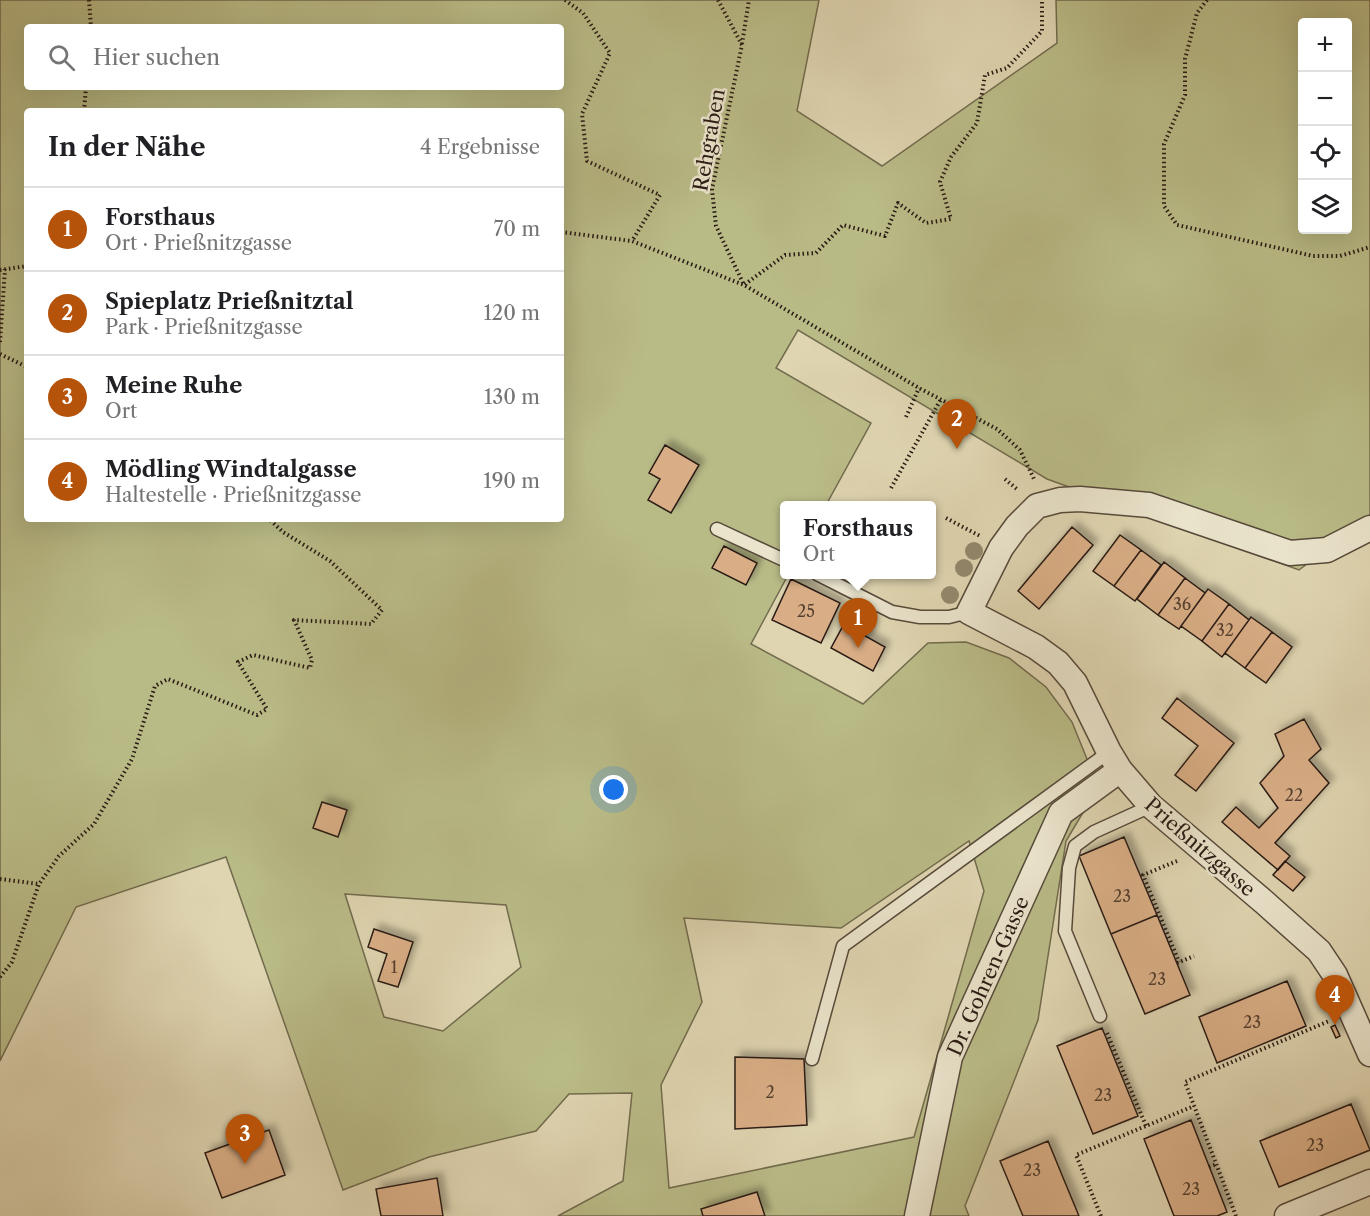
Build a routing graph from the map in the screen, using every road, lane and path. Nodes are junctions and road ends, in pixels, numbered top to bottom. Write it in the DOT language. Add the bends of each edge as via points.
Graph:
graph roads {
  1 [pos="89,0"];
  2 [pos="565,0"];
  3 [pos="718,0"];
  4 [pos="748,0"];
  5 [pos="1042,0"];
  6 [pos="1207,0"];
  7 [pos="91,24"];
  8 [pos="742,45"];
  9 [pos="86,90"];
  10 [pos="84,108"];
  11 [pos="564,232"];
  12 [pos="632,241"];
  13 [pos="1370,247"];
  14 [pos="24,266"];
  15 [pos="3,270"];
  16 [pos="744,285"];
  17 [pos="0,342"];
  18 [pos="0,354"];
  19 [pos="24,366"];
  20 [pos="919,388"];
  21 [pos="941,399"];
  22 [pos="906,417"];
  23 [pos="891,488"];
  24 [pos="1037,506"];
  25 [pos="946,518"];
  26 [pos="272,522"];
  27 [pos="1370,528"];
  28 [pos="717,529"];
  29 [pos="1001,548"];
  30 [pos="780,558"];
  31 [pos="827,579"];
  32 [pos="969,612"];
  33 [pos="1115,761"];
  34 [pos="1151,806"];
  35 [pos="1182,859"];
  36 [pos="0,879"];
  37 [pos="39,884"];
  38 [pos="1194,956"];
  39 [pos="0,977"];
  40 [pos="1352,1011"];
  41 [pos="1100,1016"];
  42 [pos="1370,1054"];
  43 [pos="812,1059"];
  44 [pos="1194,1106"];
  45 [pos="1146,1126"];
  46 [pos="1216,1164"];
  47 [pos="1209,1167"];
  48 [pos="1370,1182"];
  49 [pos="917,1216"];
  50 [pos="1101,1216"];
  51 [pos="1236,1216"];
  52 [pos="1287,1216"];
  1 -- 7 [label="path"];
  2 -- 12 [label="path" via="583,13 610,53 582,114 586,161 660,195"];
  3 -- 8 [label="path"];
  4 -- 8 [label="path, Rehgraben"];
  5 -- 16 [label="path" via="1042,31 1007,68 985,75 977,123 951,158 940,182 951,219 926,223 898,203 885,237 843,225 816,253 785,255"];
  6 -- 13 [label="path" via="1197,13 1185,59 1185,95 1164,144 1164,206 1177,225 1313,256 1340,255"];
  8 -- 16 [label="path, Rehgraben" via="712,189 716,226"];
  9 -- 10 [label="path"];
  11 -- 12 [label="path"];
  12 -- 16 [label="path"];
  14 -- 15 [label="path"];
  15 -- 17 [label="path"];
  16 -- 20 [label="path"];
  18 -- 19 [label="path"];
  20 -- 21 [label="path"];
  20 -- 22 [label="path"];
  21 -- 23 [label="path"];
  21 -- 24 [label="path" via="997,429 1020,450 1035,480"];
  24 -- 27 [label="street" via="1080,499 1149,505 1290,553 1327,550"];
  24 -- 29 [label="street"];
  25 -- 29 [label="path"];
  26 -- 37 [label="path" via="330,561 382,610 371,624 294,620 312,660 310,668 253,655 238,662 267,709 257,715 168,679 155,686 132,759 94,824 59,856"];
  28 -- 30 [label="lane"];
  29 -- 32 [label="street"];
  31 -- 32 [label="lane" via="892,612 949,617"];
  32 -- 33 [label="street, Prießnitzgasse" via="1058,663 1075,683"];
  33 -- 34 [label="street, Prießnitzgasse"];
  33 -- 43 [label="lane" via="843,946"];
  33 -- 49 [label="street, Dr. Gohren-Gasse" via="1060,813 950,1057"];
  34 -- 40 [label="street, Prießnitzgasse" via="1319,951"];
  34 -- 41 [label="lane" via="1094,832 1075,846 1069,868 1065,931"];
  35 -- 38 [label="path" via="1142,876 1178,963"];
  36 -- 37 [label="path"];
  37 -- 39 [label="path" via="12,962"];
  40 -- 42 [label="street, Prießnitzgasse"];
  40 -- 44 [label="path" via="1185,1082"];
  41 -- 45 [label="path"];
  44 -- 45 [label="path"];
  44 -- 46 [label="path"];
  45 -- 50 [label="path" via="1076,1155"];
  46 -- 47 [label="path"];
  46 -- 51 [label="path"];
  48 -- 52 [label="street"];
}
